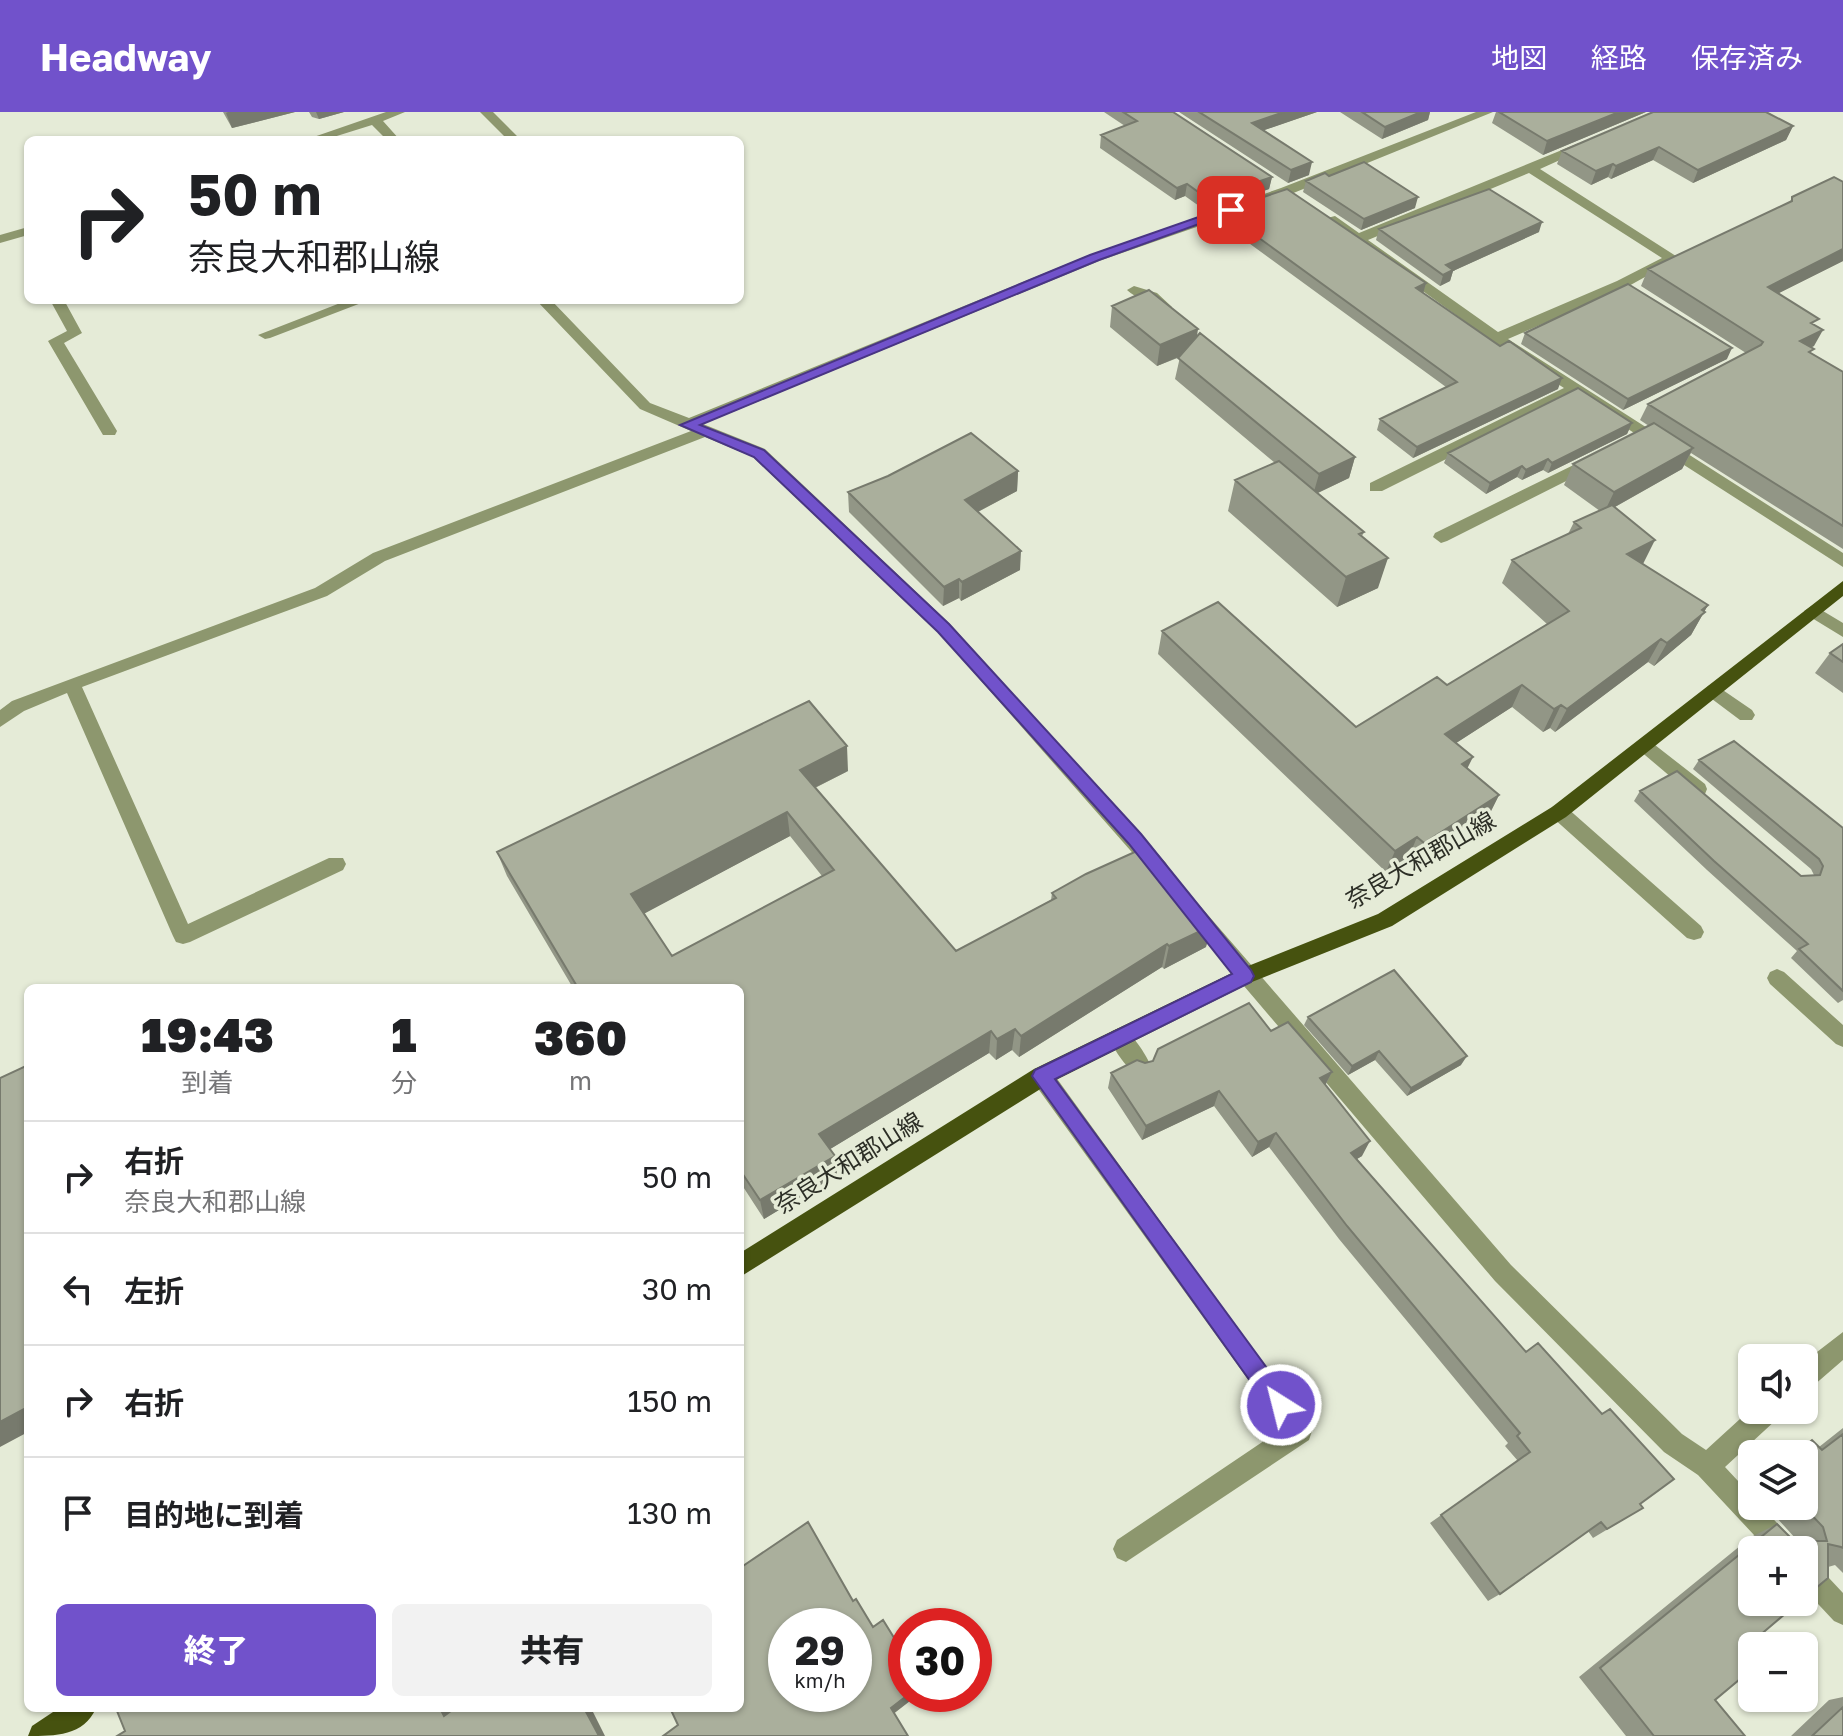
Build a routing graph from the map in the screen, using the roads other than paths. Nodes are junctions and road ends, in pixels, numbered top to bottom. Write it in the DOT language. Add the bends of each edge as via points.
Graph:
graph roads {
  1 [pos="399,112"];
  2 [pos="486,112"];
  3 [pos="1487,112"];
  4 [pos="375,120"];
  5 [pos="324,136"];
  6 [pos="390,136"];
  7 [pos="511,136"];
  8 [pos="1597,140"];
  9 [pos="1530,168"];
  10 [pos="1292,195"];
  11 [pos="24,232"];
  12 [pos="1360,238"];
  13 [pos="0,239"];
  14 [pos="1687,252"];
  15 [pos="1672,258"];
  16 [pos="1134,290"];
  17 [pos="59,304"];
  18 [pos="351,304"];
  19 [pos="547,304"];
  20 [pos="1175,315"];
  21 [pos="265,335"];
  22 [pos="1497,338"];
  23 [pos="1575,389"];
  24 [pos="695,428"];
  25 [pos="109,431"];
  26 [pos="1605,454"];
  27 [pos="1376,487"];
  28 [pos="1441,537"];
  29 [pos="1843,561"];
  30 [pos="1843,587"];
  31 [pos="1813,611"];
  32 [pos="1843,631"];
  33 [pos="72,684"];
  34 [pos="1714,691"];
  35 [pos="1746,715"];
  36 [pos="0,720"];
  37 [pos="1646,745"];
  38 [pos="1718,806"];
  39 [pos="1559,812"];
  40 [pos="336,864"];
  41 [pos="1694,932"];
  42 [pos="1245,976"];
  43 [pos="1777,978"];
  44 [pos="1119,1037"];
  45 [pos="1843,1038"];
  46 [pos="1140,1066"];
  47 [pos="1042,1076"];
  48 [pos="744,1263"];
  49 [pos="1843,1344"];
  50 [pos="1818,1366"];
  51 [pos="1753,1424"];
  52 [pos="1707,1466"];
  53 [pos="1772,1536"];
  54 [pos="1126,1549"];
  55 [pos="1818,1585"];
  56 [pos="1843,1612"];
  57 [pos="76,1712"];
  58 [pos="42,1736"];
  1 -- 4 [label="street"];
  2 -- 7 [label="street"];
  3 -- 10 [label="street"];
  4 -- 5 [label="street"];
  4 -- 6 [label="street"];
  8 -- 9 [label="street"];
  9 -- 12 [label="street"];
  9 -- 15 [label="street"];
  10 -- 12 [label="street"];
  10 -- 24 [label="street" via="1094,258"];
  11 -- 13 [label="street"];
  12 -- 22 [label="street"];
  14 -- 15 [label="street"];
  15 -- 22 [label="street" via="1629,288"];
  16 -- 20 [label="street" via="1152,296"];
  17 -- 25 [label="street" via="75,333 55,341"];
  18 -- 21 [label="street"];
  19 -- 24 [label="street" via="645,406"];
  22 -- 23 [label="street"];
  23 -- 27 [label="street"];
  23 -- 29 [label="street" via="1629,416 1639,437"];
  24 -- 33 [label="street" via="379,557 321,592"];
  24 -- 42 [label="street" via="759,453 944,628 1135,839"];
  26 -- 28 [label="street"];
  30 -- 31 [label="main road, 奈良大和郡山線"];
  31 -- 32 [label="street"];
  31 -- 34 [label="main road, 奈良大和郡山線"];
  33 -- 36 [label="street" via="18,706"];
  33 -- 40 [label="street" via="183,936"];
  34 -- 35 [label="street"];
  34 -- 37 [label="main road, 奈良大和郡山線"];
  37 -- 38 [label="street"];
  37 -- 39 [label="main road, 奈良大和郡山線"];
  39 -- 41 [label="street"];
  39 -- 42 [label="main road, 奈良大和郡山線" via="1385,920"];
  42 -- 44 [label="main road, 奈良大和郡山線"];
  42 -- 52 [label="street" via="1503,1273 1673,1443"];
  43 -- 45 [label="street"];
  44 -- 46 [label="street"];
  44 -- 47 [label="main road, 奈良大和郡山線"];
  47 -- 48 [label="main road, 奈良大和郡山線"];
  47 -- 54 [label="street" via="1300,1431"];
  49 -- 50 [label="street"];
  51 -- 52 [label="street"];
  52 -- 53 [label="street"];
  55 -- 56 [label="street"];
  57 -- 58 [label="main road"];
}
